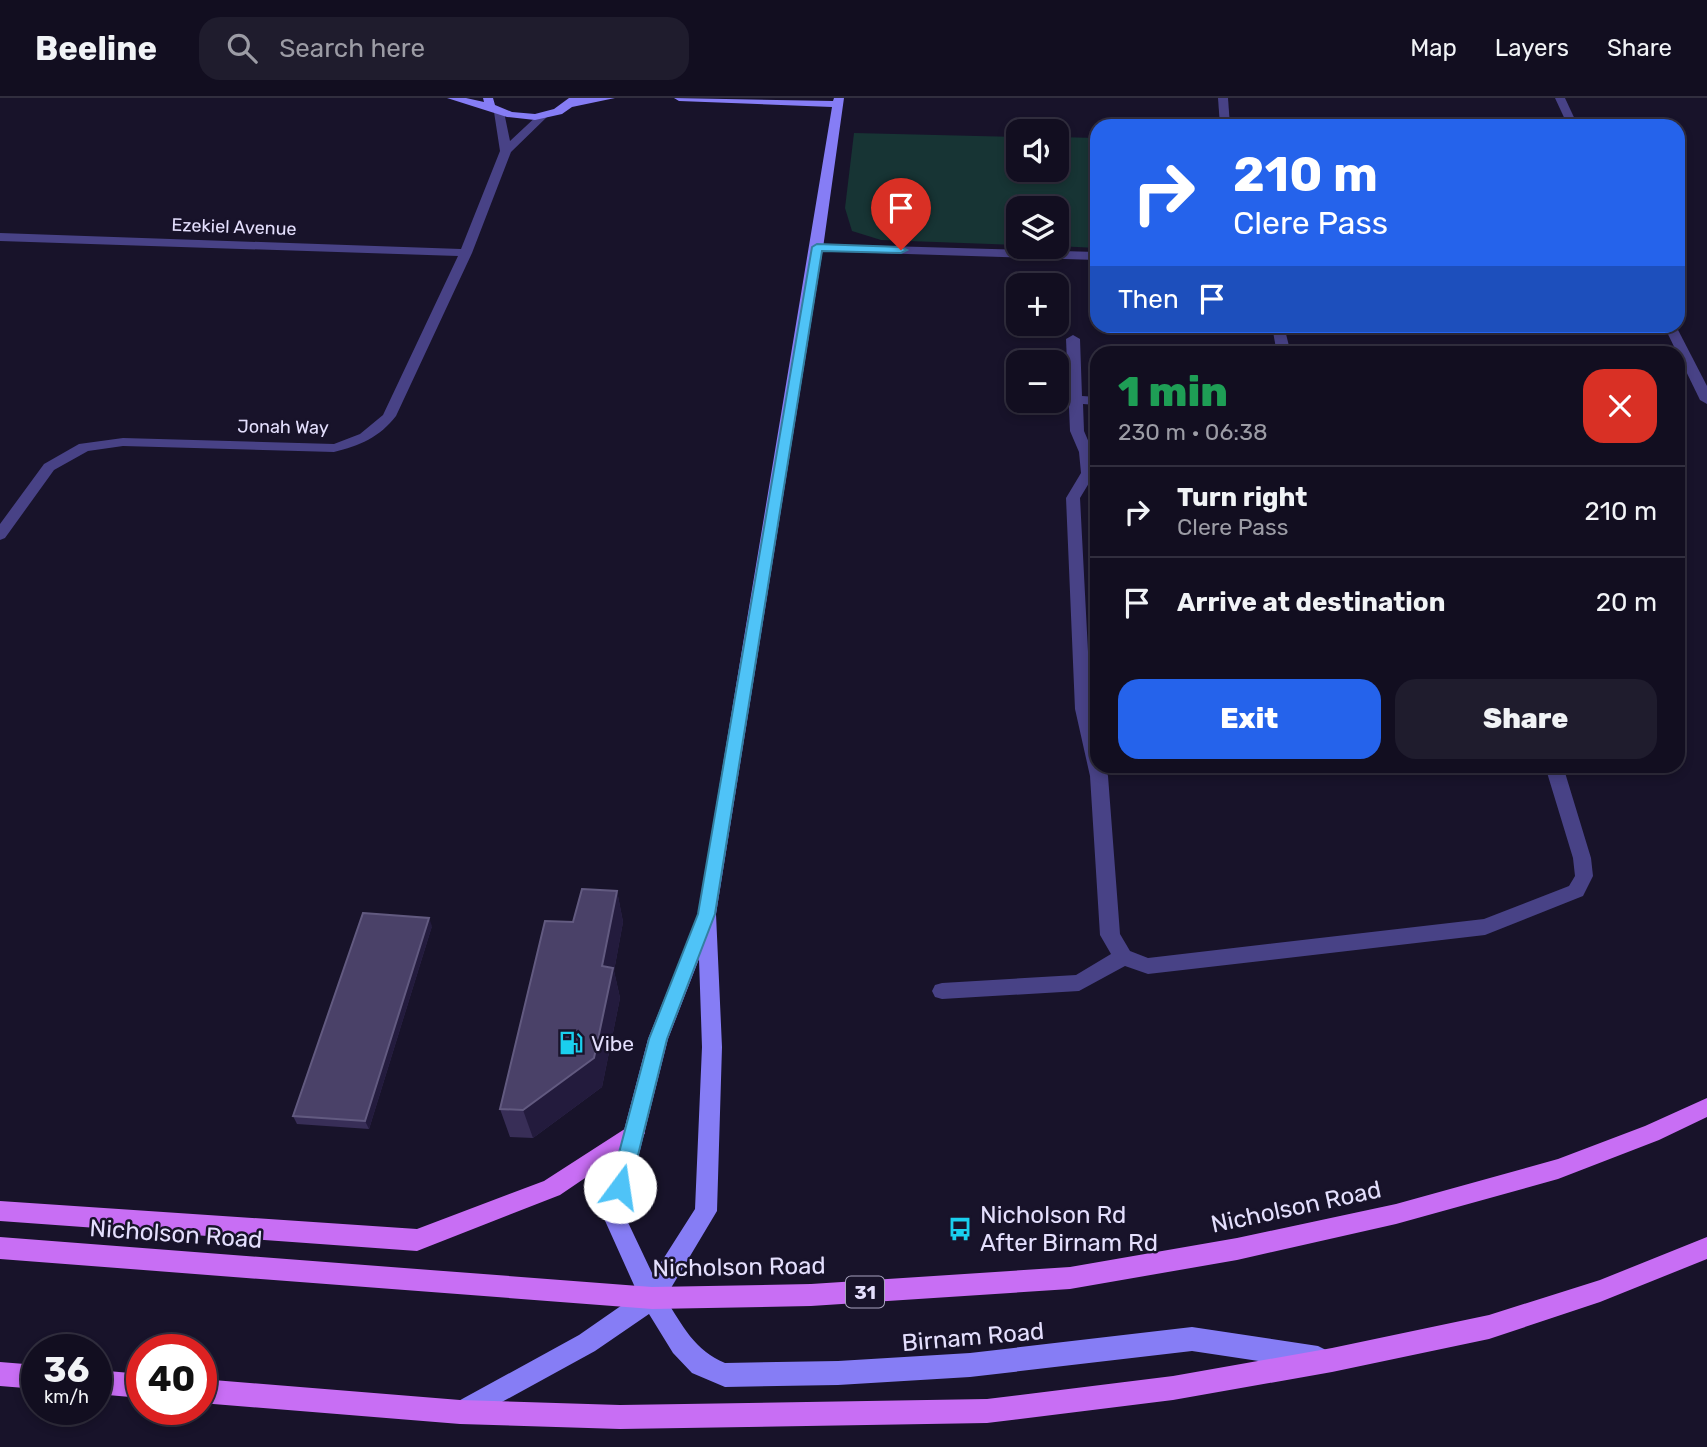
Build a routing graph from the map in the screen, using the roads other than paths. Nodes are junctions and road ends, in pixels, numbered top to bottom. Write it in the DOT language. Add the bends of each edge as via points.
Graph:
graph roads {
  1 [pos="452,98"];
  2 [pos="610,98"];
  3 [pos="679,98"];
  4 [pos="1223,98"];
  5 [pos="1560,98"];
  6 [pos="573,101"];
  7 [pos="839,101"];
  8 [pos="492,106"];
  9 [pos="544,115"];
  10 [pos="1224,119"];
  11 [pos="1570,119"];
  12 [pos="506,151"];
  13 [pos="0,237"];
  14 [pos="817,247"];
  15 [pos="466,253"];
  16 [pos="1090,256"];
  17 [pos="1073,339"];
  18 [pos="1685,356"];
  19 [pos="1076,400"];
  20 [pos="1707,400"];
  21 [pos="1090,401"];
  22 [pos="0,534"];
  23 [pos="1090,726"];
  24 [pos="1099,773"];
  25 [pos="1556,773"];
  26 [pos="707,914"];
  27 [pos="1123,957"];
  28 [pos="942,991"];
  29 [pos="1707,1107"];
  30 [pos="634,1133"];
  31 [pos="0,1211"];
  32 [pos="0,1248"];
  33 [pos="1707,1248"];
  34 [pos="652,1298"];
  35 [pos="1332,1360"];
  36 [pos="0,1374"];
  37 [pos="21,1376"];
  38 [pos="217,1392"];
  39 [pos="460,1412"];
  1 -- 8 [label="street"];
  2 -- 6 [label="street"];
  3 -- 7 [label="street"];
  4 -- 10 [label="street"];
  5 -- 11 [label="street"];
  6 -- 9 [label="street"];
  7 -- 14 [label="street, Birnam Road"];
  8 -- 9 [label="street" via="527,117"];
  8 -- 12 [label="street"];
  9 -- 12 [label="street, Jonah Way"];
  12 -- 15 [label="street, Jonah Way"];
  13 -- 15 [label="street, Ezekiel Avenue"];
  14 -- 16 [label="street"];
  14 -- 26 [label="street, Birnam Road"];
  15 -- 22 [label="street, Jonah Way" via="379,429 334,448 123,442 84,447 49,467"];
  17 -- 19 [label="street"];
  18 -- 20 [label="street"];
  19 -- 21 [label="street"];
  19 -- 23 [label="street" via="1077,431 1088,473 1073,498 1083,709"];
  24 -- 27 [label="street" via="1110,935"];
  25 -- 27 [label="street" via="1582,858 1584,876 1576,891 1485,927 1148,966"];
  26 -- 30 [label="street, Birnam Road" via="658,1039"];
  26 -- 34 [label="street, Birnam Road" via="712,1048 706,1211"];
  27 -- 28 [label="street" via="1079,983"];
  29 -- 34 [label="main road, Nicholson Road / 31" via="1558,1169 1395,1214 1237,1248 1070,1278 811,1296"];
  30 -- 31 [label="main road" via="552,1188 416,1240"];
  30 -- 34 [label="street, Birnam Road" via="613,1214"];
  32 -- 34 [label="main road, Nicholson Road / 31"];
  33 -- 35 [label="main road" via="1600,1292 1489,1326"];
  34 -- 35 [label="street, Birnam Road" via="681,1345 700,1365 725,1375 970,1365 1192,1339"];
  34 -- 39 [label="street, Birnam Road" via="587,1343"];
  35 -- 39 [label="main road" via="1173,1388 987,1410 734,1417"];
  36 -- 37 [label="main road"];
  38 -- 39 [label="main road"];
}
